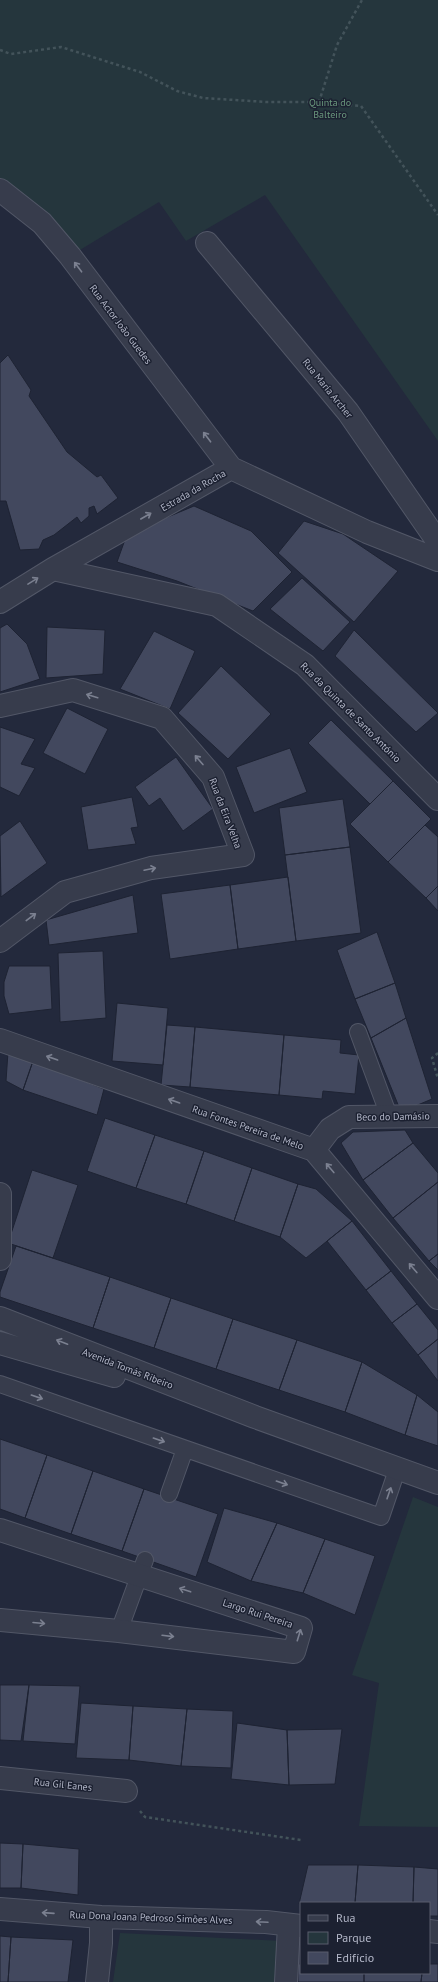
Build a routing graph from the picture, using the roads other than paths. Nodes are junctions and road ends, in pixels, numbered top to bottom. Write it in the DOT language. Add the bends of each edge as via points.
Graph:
graph roads {
  1 [pos="0,190"];
  2 [pos="207,242"];
  3 [pos="231,468"];
  4 [pos="438,542"];
  5 [pos="438,560"];
  6 [pos="53,569"];
  7 [pos="0,602"];
  8 [pos="0,706"];
  9 [pos="438,799"];
  10 [pos="0,941"];
  11 [pos="358,1032"];
  12 [pos="0,1040"];
  13 [pos="389,1116"];
  14 [pos="438,1116"];
  15 [pos="314,1150"];
  16 [pos="0,1194"];
  17 [pos="0,1259"];
  18 [pos="438,1298"];
  19 [pos="0,1318"];
  20 [pos="0,1343"];
  21 [pos="0,1384"];
  22 [pos="255,1417"];
  23 [pos="185,1449"];
  24 [pos="398,1467"];
  25 [pos="438,1483"];
  26 [pos="169,1494"];
  27 [pos="0,1530"];
  28 [pos="142,1567"];
  29 [pos="0,1620"];
  30 [pos="119,1630"];
  31 [pos="0,1778"];
  32 [pos="126,1791"];
  33 [pos="0,1909"];
  34 [pos="101,1917"];
  35 [pos="295,1925"];
  36 [pos="97,1982"];
  37 [pos="286,1982"];
  3 -- 1 [label="street, Rua Actor João Guedes, one-way" via="70,256 42,223"];
  2 -- 4 [label="street, Rua Maria Archer" via="348,412"];
  3 -- 5 [label="street, Estrada da Rocha" via="367,532"];
  6 -- 3 [label="street, Estrada da Rocha, one-way"];
  7 -- 6 [label="street, Estrada da Rocha, one-way"];
  6 -- 9 [label="street, Rua da Quinta de Santo António" via="217,605 305,665"];
  10 -- 8 [label="street, Rua da Eira Velha, one-way" via="65,892 151,868 243,856 213,777 162,718 73,690"];
  11 -- 13 [label="lane"];
  15 -- 12 [label="street, Rua Fontes Pereira de Melo, one-way"];
  13 -- 14 [label="street, Beco do Damásio"];
  13 -- 15 [label="street, Beco do Damásio" via="349,1116 330,1129"];
  18 -- 15 [label="street, Rua Fontes Pereira de Melo, one-way"];
  16 -- 17 [label="street"];
  22 -- 19 [label="street, Avenida Tomás Ribeiro, one-way"];
  20 -- 22 [label="street, Avenida Tomás Ribeiro"];
  21 -- 23 [label="lane, one-way"];
  22 -- 24 [label="street, Avenida Tomás Ribeiro"];
  23 -- 24 [label="lane, one-way" via="381,1517"];
  23 -- 26 [label="lane"];
  24 -- 25 [label="street, Avenida Tomás Ribeiro"];
  27 -- 28 [label="street, Largo Rui Pereira"];
  28 -- 30 [label="lane"];
  30 -- 28 [label="street, Largo Rui Pereira, one-way" via="294,1652 301,1628"];
  29 -- 30 [label="street, Largo Rui Pereira, one-way"];
  31 -- 32 [label="street, Rua Gil Eanes"];
  34 -- 33 [label="street, Rua Dona Joana Pedroso Simões Alves, one-way"];
  35 -- 34 [label="street, Rua Dona Joana Pedroso Simões Alves, one-way"];
  34 -- 36 [label="street"];
  35 -- 37 [label="street"];
}
